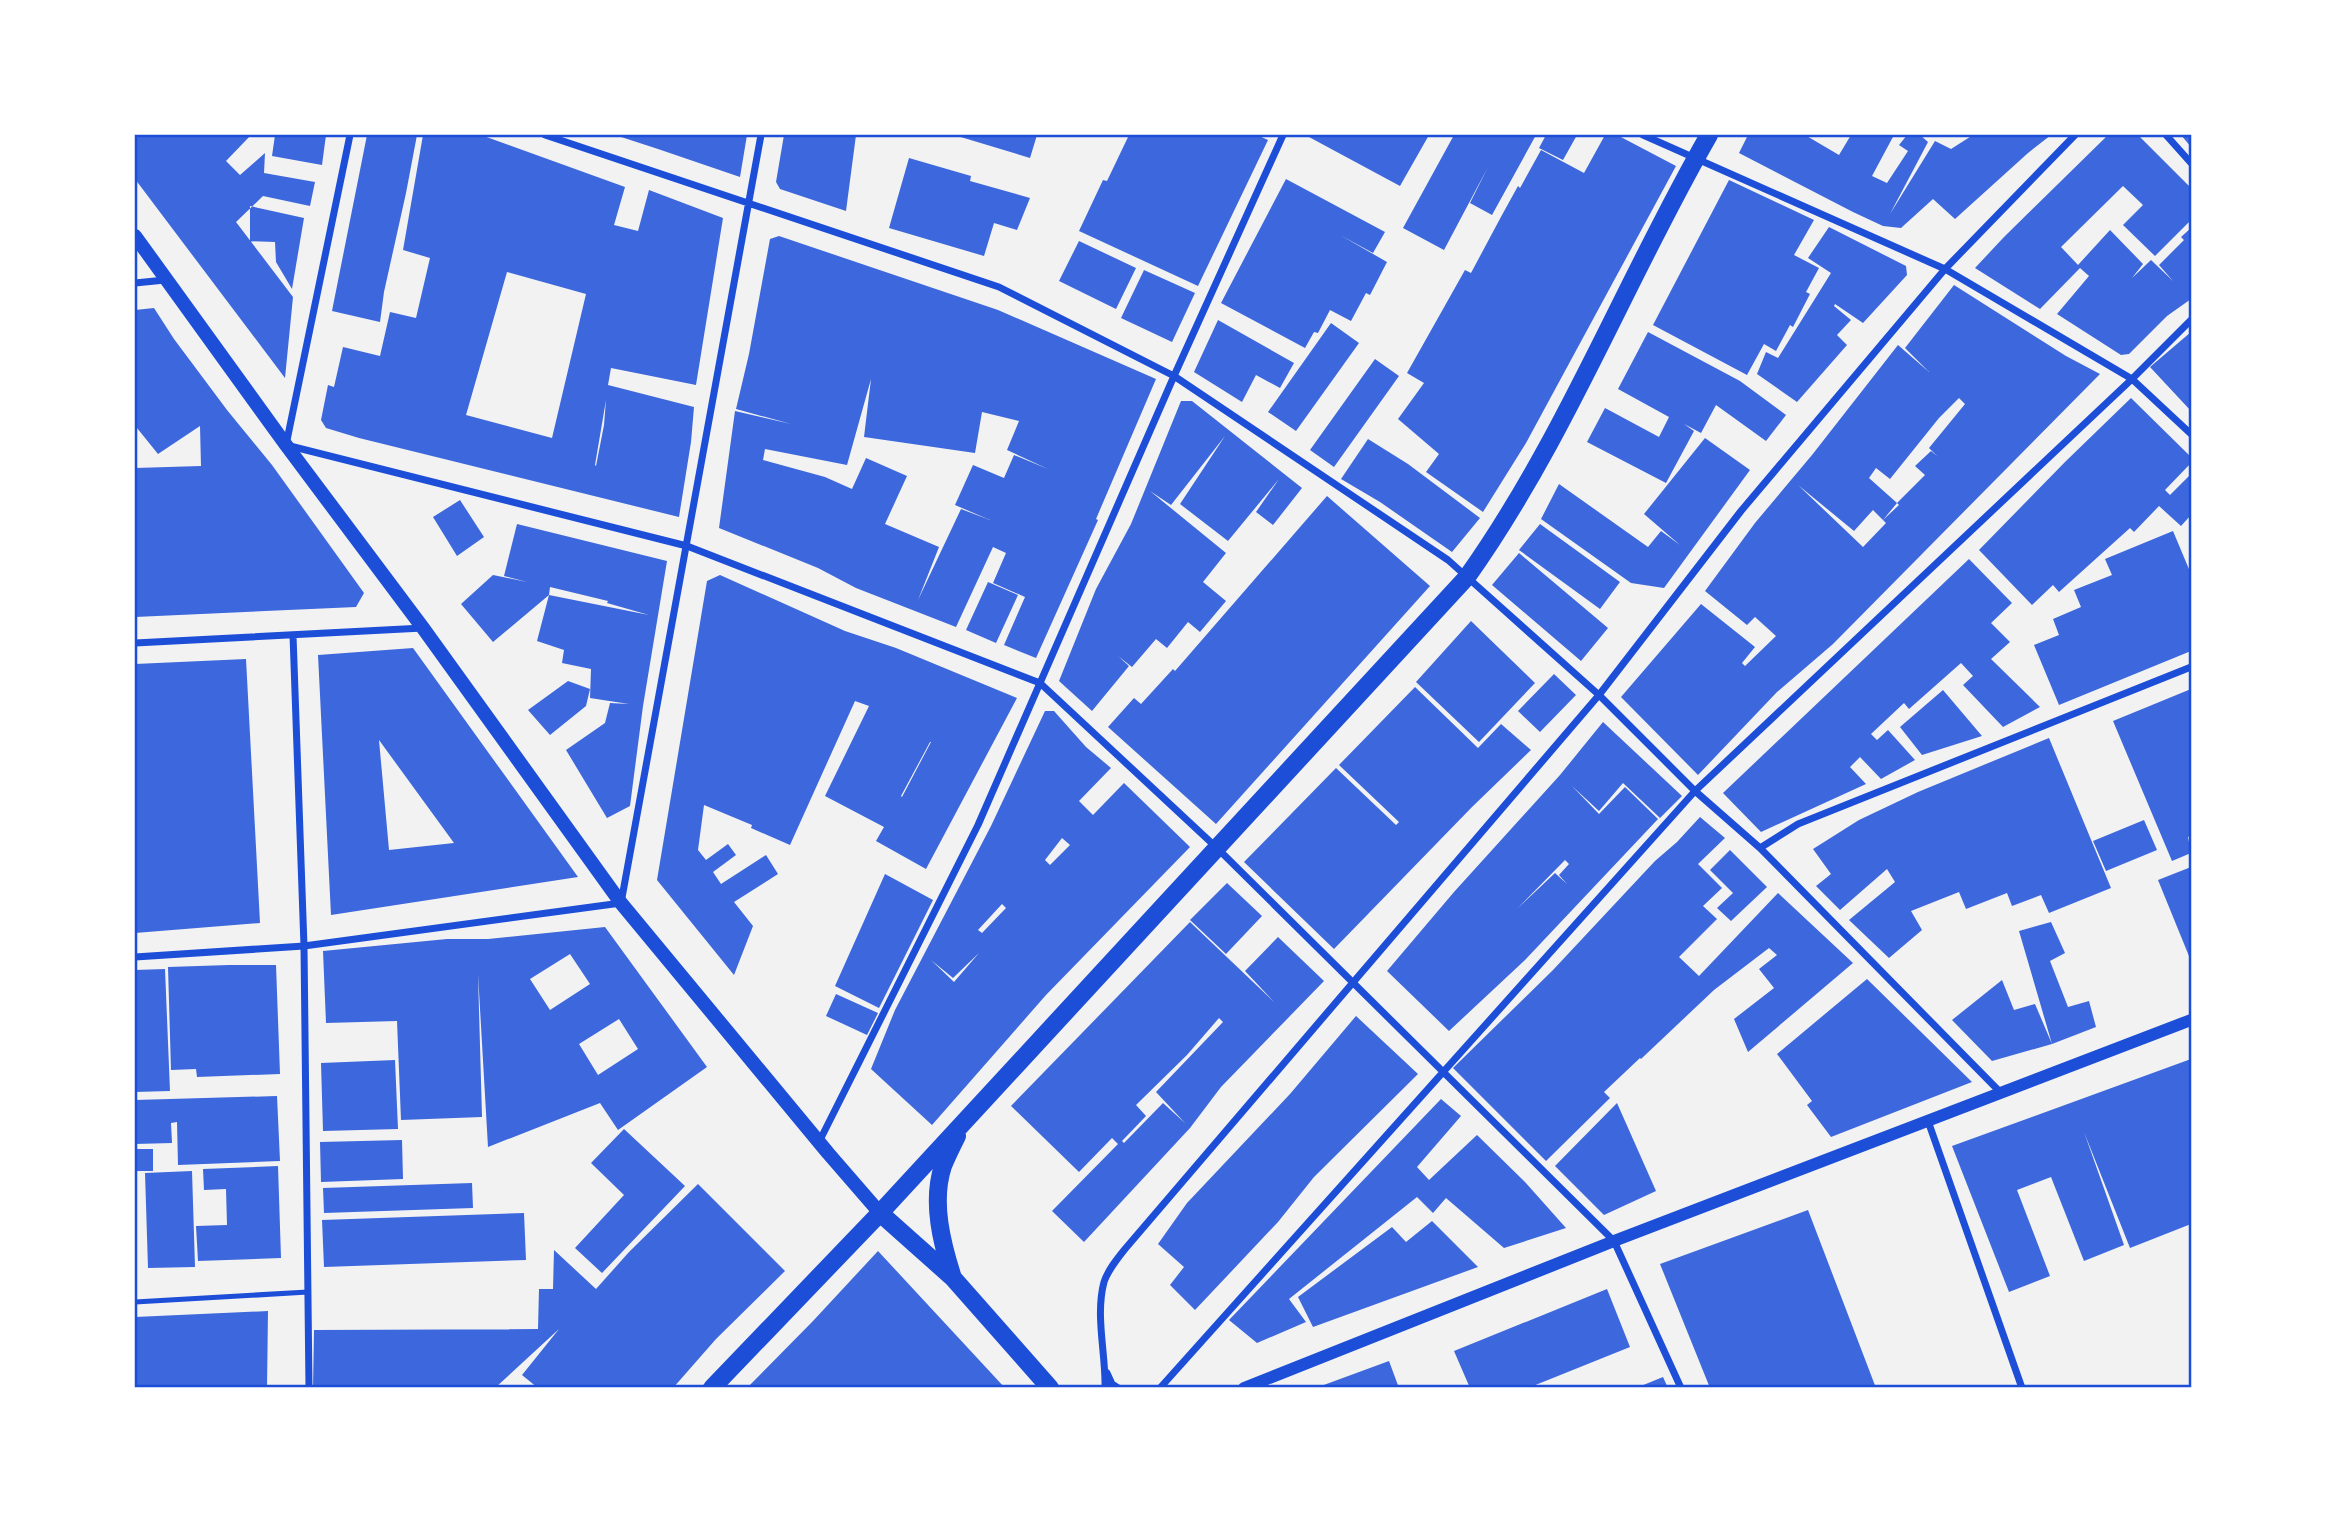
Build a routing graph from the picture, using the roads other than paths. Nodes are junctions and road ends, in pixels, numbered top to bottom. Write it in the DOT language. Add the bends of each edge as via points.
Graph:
graph roads {
  1 [pos="350,135"];
  2 [pos="545,135"];
  3 [pos="761,135"];
  4 [pos="1283,135"];
  5 [pos="1643,135"];
  6 [pos="1709,135"];
  7 [pos="2075,135"];
  8 [pos="2166,135"];
  9 [pos="1695,158"];
  10 [pos="2191,163"];
  11 [pos="747,204"];
  12 [pos="135,236"];
  13 [pos="1945,270"];
  14 [pos="166,280"];
  15 [pos="135,283"];
  16 [pos="2191,320"];
  17 [pos="1174,376"];
  18 [pos="2132,379"];
  19 [pos="2191,434"];
  20 [pos="286,445"];
  21 [pos="687,546"];
  22 [pos="1467,577"];
  23 [pos="423,628"];
  24 [pos="293,635"];
  25 [pos="135,643"];
  26 [pos="2191,667"];
  27 [pos="1040,683"];
  28 [pos="1599,695"];
  29 [pos="1695,791"];
  30 [pos="1217,848"];
  31 [pos="1760,848"];
  32 [pos="621,903"];
  33 [pos="304,946"];
  34 [pos="135,957"];
  35 [pos="1352,983"];
  36 [pos="2191,1020"];
  37 [pos="1443,1070"];
  38 [pos="2002,1094"];
  39 [pos="1928,1121"];
  40 [pos="962,1123"];
  41 [pos="819,1143"];
  42 [pos="880,1213"];
  43 [pos="1614,1241"];
  44 [pos="953,1278"];
  45 [pos="308,1292"];
  46 [pos="135,1302"];
  47 [pos="1105,1369"];
  48 [pos="309,1388"];
  49 [pos="712,1388"];
  50 [pos="1049,1388"];
  51 [pos="1105,1388"];
  52 [pos="1118,1388"];
  53 [pos="1160,1388"];
  54 [pos="1244,1388"];
  55 [pos="1681,1388"];
  56 [pos="2022,1388"];
  1 -- 20 [label="street"];
  2 -- 11 [label="street"];
  3 -- 11 [label="street"];
  4 -- 17 [label="street"];
  5 -- 9 [label="street"];
  6 -- 9 [label="main road"];
  7 -- 13 [label="street"];
  8 -- 10 [label="street"];
  9 -- 13 [label="street"];
  9 -- 22 [label="main road" via="1556,433 1502,528"];
  11 -- 17 [label="street" via="999,287"];
  11 -- 21 [label="street"];
  12 -- 14 [label="main road"];
  13 -- 18 [label="street"];
  13 -- 28 [label="street" via="1741,510"];
  14 -- 15 [label="street"];
  14 -- 20 [label="main road"];
  16 -- 18 [label="street"];
  17 -- 22 [label="street"];
  17 -- 27 [label="street"];
  18 -- 19 [label="street"];
  18 -- 29 [label="street"];
  20 -- 21 [label="street"];
  20 -- 23 [label="main road"];
  21 -- 27 [label="street"];
  21 -- 32 [label="street"];
  22 -- 28 [label="street"];
  22 -- 30 [label="main road"];
  23 -- 24 [label="street"];
  23 -- 32 [label="main road"];
  24 -- 25 [label="street"];
  24 -- 33 [label="street"];
  26 -- 31 [label="street" via="1798,824"];
  27 -- 30 [label="street"];
  27 -- 41 [label="street" via="978,825"];
  28 -- 29 [label="street"];
  28 -- 35 [label="street"];
  29 -- 31 [label="street"];
  29 -- 37 [label="street"];
  30 -- 35 [label="street"];
  30 -- 40 [label="main road"];
  31 -- 38 [label="street"];
  32 -- 33 [label="street"];
  32 -- 41 [label="main road"];
  33 -- 34 [label="street"];
  33 -- 45 [label="street"];
  35 -- 37 [label="street"];
  35 -- 47 [label="street" via="1110,1269 1101,1306"];
  36 -- 38 [label="street"];
  37 -- 43 [label="street"];
  37 -- 53 [label="street"];
  38 -- 39 [label="street"];
  39 -- 43 [label="street"];
  39 -- 56 [label="street"];
  40 -- 42 [label="main road"];
  40 -- 44 [label="main road" via="942,1169 938,1204 941,1241"];
  41 -- 42 [label="main road"];
  42 -- 44 [label="main road"];
  42 -- 49 [label="main road"];
  43 -- 54 [label="street"];
  43 -- 55 [label="street"];
  44 -- 50 [label="main road"];
  45 -- 46 [label="lane"];
  45 -- 48 [label="street"];
  47 -- 51 [label="street"];
  47 -- 52 [label="street"];
}
